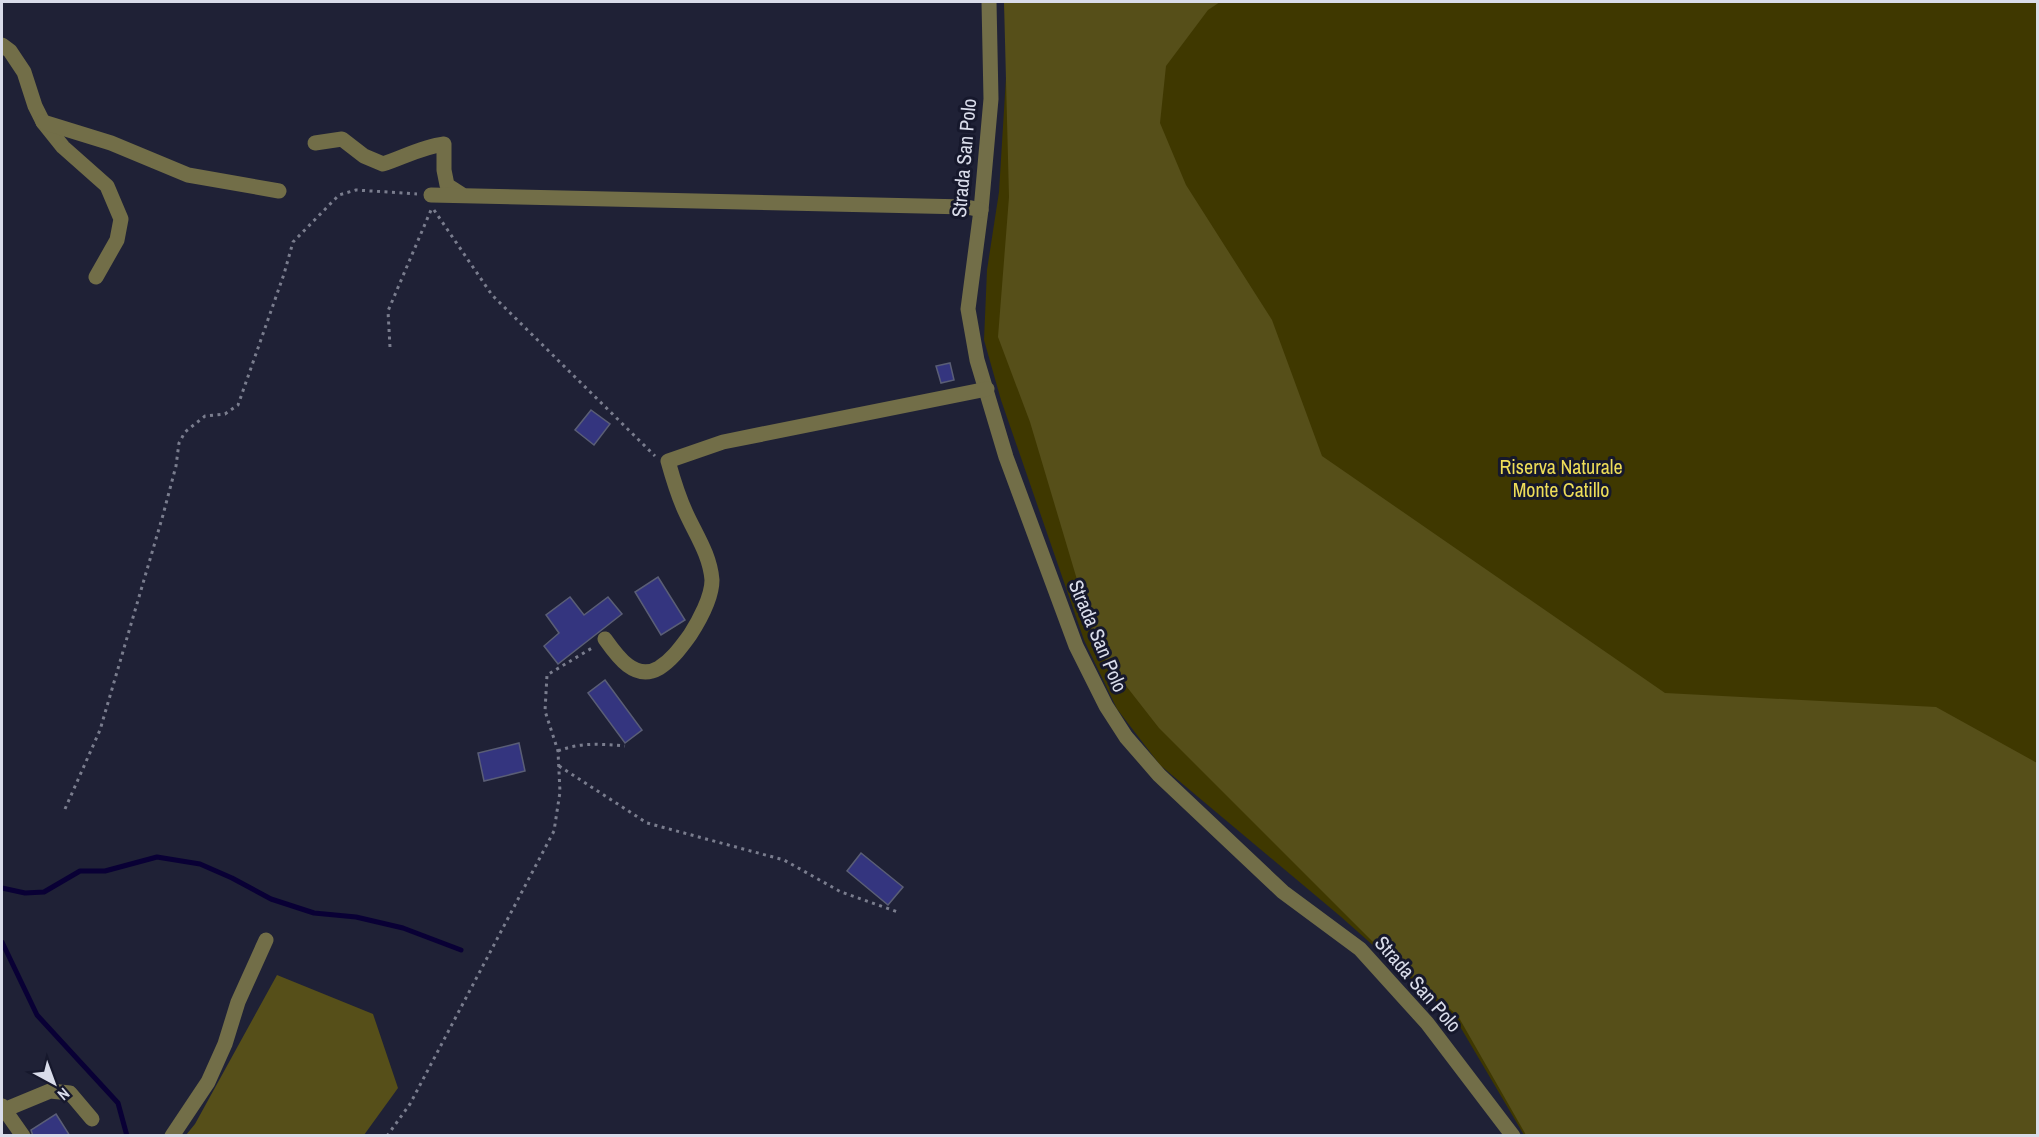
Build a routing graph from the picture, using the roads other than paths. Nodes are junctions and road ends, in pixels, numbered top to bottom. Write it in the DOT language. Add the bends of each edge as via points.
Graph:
graph roads {
  1 [pos="989,2"];
  2 [pos="2,45"];
  3 [pos="43,122"];
  4 [pos="315,143"];
  5 [pos="279,191"];
  6 [pos="431,195"];
  7 [pos="461,195"];
  8 [pos="981,210"];
  9 [pos="96,277"];
  10 [pos="987,389"];
  11 [pos="605,639"];
  12 [pos="266,940"];
  13 [pos="3,1108"];
  14 [pos="92,1119"];
  15 [pos="23,1136"];
  16 [pos="172,1136"];
  17 [pos="1513,1136"];
  1 -- 8 [label="street, Strada San Polo" via="991,99"];
  2 -- 3 [label="street" via="24,72"];
  3 -- 5 [label="street" via="111,143 188,175"];
  3 -- 9 [label="street" via="63,147 108,186 121,219 117,240"];
  4 -- 7 [label="street" via="342,139 364,156 383,164 426,146 444,144 447,185"];
  6 -- 7 [label="street"];
  7 -- 8 [label="street"];
  8 -- 10 [label="street, Strada San Polo" via="968,309 977,360"];
  10 -- 11 [label="street" via="723,442 668,461 686,515 706,553 712,582 701,619 676,654 658,669 642,672 623,664"];
  10 -- 17 [label="street, Strada San Polo" via="1006,457 1076,646 1126,737 1159,776 1283,892 1360,949 1426,1023"];
  12 -- 16 [label="street" via="208,1082"];
  13 -- 14 [label="street" via="50,1090 70,1094"];
  13 -- 15 [label="street"];
}
